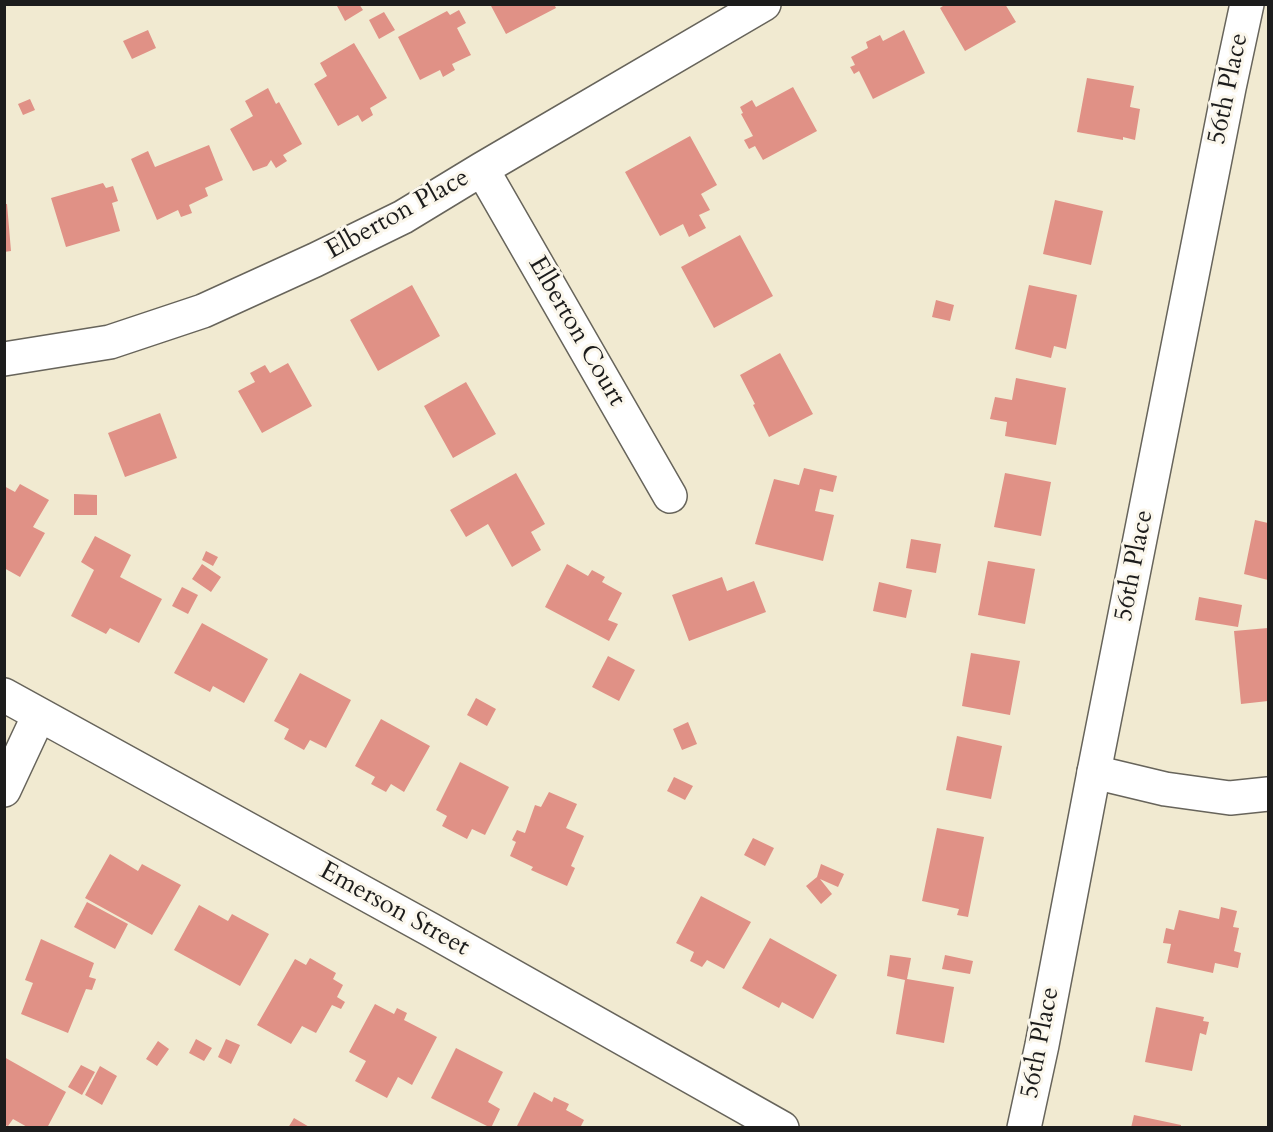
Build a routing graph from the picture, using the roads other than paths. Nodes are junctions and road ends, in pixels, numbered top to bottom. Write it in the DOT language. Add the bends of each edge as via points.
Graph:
graph roads {
  1 [pos="764,4"];
  2 [pos="1248,4"];
  3 [pos="482,169"];
  4 [pos="4,359"];
  5 [pos="670,496"];
  6 [pos="4,695"];
  7 [pos="39,715"];
  8 [pos="1094,772"];
  9 [pos="4,790"];
  10 [pos="1269,794"];
  11 [pos="782,1128"];
  12 [pos="1024,1128"];
  1 -- 3 [label="street, Elberton Place"];
  2 -- 8 [label="street, 56th Place" via="1228,88"];
  3 -- 4 [label="street, Elberton Place" via="403,218 204,311 110,342"];
  3 -- 5 [label="street, Elberton Court"];
  6 -- 7 [label="street, Emerson Street"];
  7 -- 9 [label="street"];
  7 -- 11 [label="street, Emerson Street"];
  8 -- 10 [label="street" via="1165,789 1230,798"];
  8 -- 12 [label="street, 56th Place"];
}
